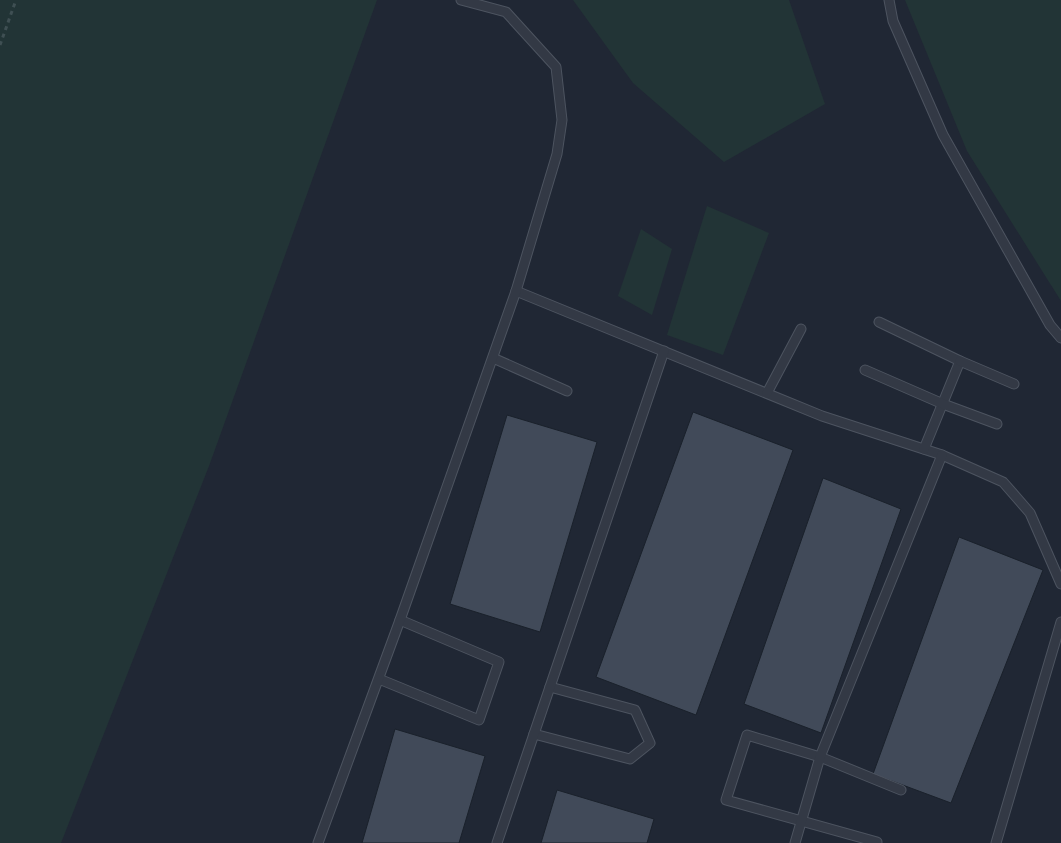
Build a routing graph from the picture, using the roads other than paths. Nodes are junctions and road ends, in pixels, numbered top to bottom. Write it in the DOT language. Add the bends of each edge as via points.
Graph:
graph roads {
  1 [pos="460,0"];
  2 [pos="889,0"];
  3 [pos="516,291"];
  4 [pos="879,322"];
  5 [pos="801,329"];
  6 [pos="1059,332"];
  7 [pos="664,351"];
  8 [pos="493,358"];
  9 [pos="960,361"];
  10 [pos="864,370"];
  11 [pos="1014,384"];
  12 [pos="567,391"];
  13 [pos="767,393"];
  14 [pos="943,404"];
  15 [pos="997,424"];
  16 [pos="924,449"];
  17 [pos="942,455"];
  18 [pos="1061,584"];
  19 [pos="400,620"];
  20 [pos="1061,622"];
  21 [pos="379,680"];
  22 [pos="550,687"];
  23 [pos="534,734"];
  24 [pos="820,757"];
  25 [pos="901,790"];
  26 [pos="802,820"];
  27 [pos="877,842"];
  28 [pos="318,843"];
  29 [pos="497,843"];
  30 [pos="796,843"];
  31 [pos="996,843"];
  1 -- 3 [label="lane" via="506,12 556,67 562,120 557,154"];
  2 -- 6 [label="lane" via="893,21 943,135"];
  3 -- 7 [label="lane"];
  3 -- 8 [label="lane"];
  4 -- 9 [label="lane"];
  5 -- 13 [label="lane"];
  7 -- 13 [label="lane"];
  7 -- 22 [label="lane"];
  8 -- 12 [label="lane"];
  8 -- 19 [label="lane"];
  9 -- 11 [label="lane"];
  9 -- 14 [label="lane"];
  10 -- 14 [label="lane"];
  13 -- 16 [label="lane" via="822,416"];
  14 -- 15 [label="lane"];
  14 -- 16 [label="lane"];
  16 -- 17 [label="lane"];
  17 -- 18 [label="lane" via="1003,482 1030,513"];
  17 -- 24 [label="lane"];
  19 -- 21 [label="lane"];
  19 -- 21 [label="lane" via="499,662 479,720"];
  20 -- 31 [label="lane"];
  21 -- 28 [label="lane"];
  22 -- 23 [label="lane"];
  22 -- 23 [label="lane" via="636,710 650,743 630,759"];
  23 -- 29 [label="lane"];
  24 -- 25 [label="lane"];
  24 -- 26 [label="lane"];
  24 -- 26 [label="lane" via="747,735 726,800"];
  26 -- 27 [label="lane"];
  26 -- 30 [label="lane"];
}
